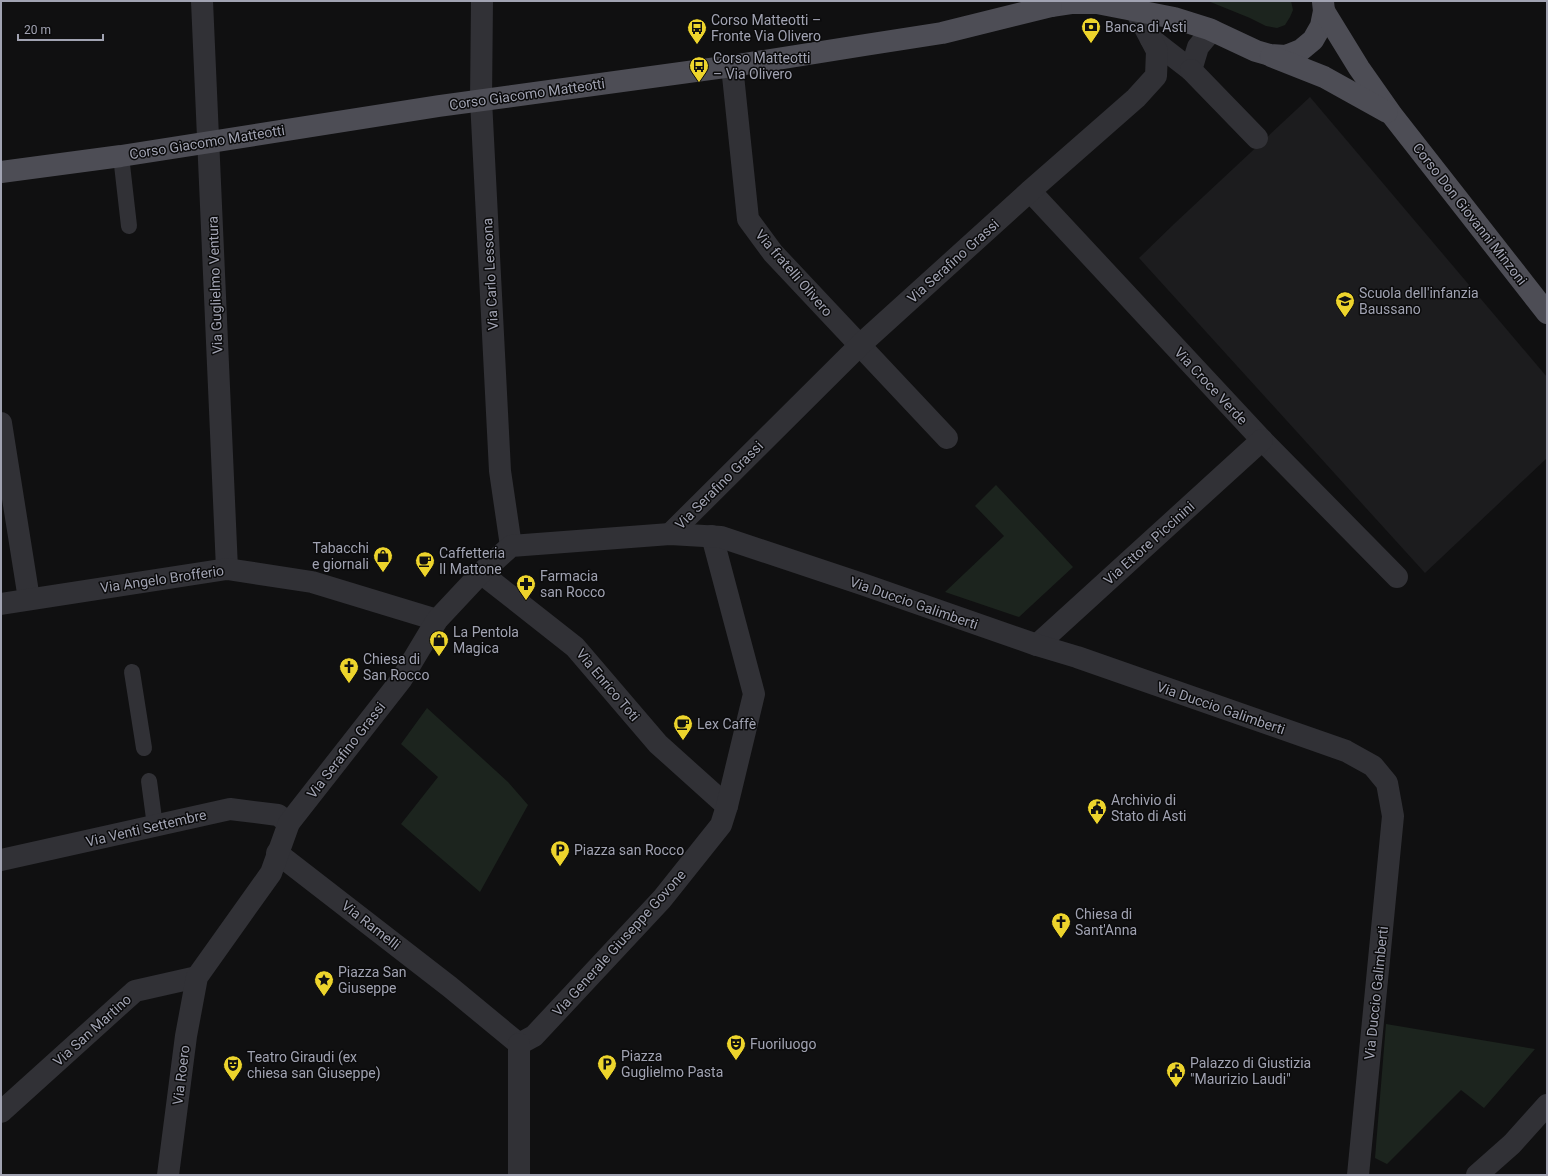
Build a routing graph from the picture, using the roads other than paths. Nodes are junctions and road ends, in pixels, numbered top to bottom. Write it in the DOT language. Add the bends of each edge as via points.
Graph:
graph roads {
  1 [pos="202,1"];
  2 [pos="482,1"];
  3 [pos="1041,3"];
  4 [pos="1323,6"];
  5 [pos="1136,11"];
  6 [pos="1212,30"];
  7 [pos="1151,39"];
  8 [pos="1270,55"];
  9 [pos="732,66"];
  10 [pos="1191,70"];
  11 [pos="481,100"];
  12 [pos="1392,115"];
  13 [pos="1257,138"];
  14 [pos="209,142"];
  15 [pos="121,156"];
  16 [pos="1,172"];
  17 [pos="1030,191"];
  18 [pos="128,226"];
  19 [pos="1547,313"];
  20 [pos="860,345"];
  21 [pos="1,423"];
  22 [pos="947,438"];
  23 [pos="1262,440"];
  24 [pos="670,534"];
  25 [pos="712,536"];
  26 [pos="511,546"];
  27 [pos="227,569"];
  28 [pos="481,573"];
  29 [pos="1397,577"];
  30 [pos="29,599"];
  31 [pos="1,604"];
  32 [pos="437,620"];
  33 [pos="1037,645"];
  34 [pos="132,672"];
  35 [pos="144,748"];
  36 [pos="149,781"];
  37 [pos="727,806"];
  38 [pos="289,823"];
  39 [pos="155,826"];
  40 [pos="277,853"];
  41 [pos="1,860"];
  42 [pos="198,977"];
  43 [pos="520,1044"];
  44 [pos="1547,1105"];
  45 [pos="1,1112"];
  46 [pos="168,1175"];
  47 [pos="519,1175"];
  48 [pos="1358,1175"];
  49 [pos="1478,1175"];
  1 -- 14 [label="street, Via Guglielmo Ventura"];
  2 -- 11 [label="street, Via Carlo Lessona"];
  3 -- 5 [label="main road, Corso Giacomo Matteotti" via="1097,2"];
  3 -- 9 [label="main road, Corso Giacomo Matteotti" via="942,33"];
  4 -- 8 [label="main road" via="1321,26 1313,40 1301,50 1286,56"];
  4 -- 12 [label="main road, Corso Don Giovanni Minzoni" via="1359,68"];
  5 -- 6 [label="main road, Corso Don Giovanni Minzoni" via="1174,18"];
  5 -- 7 [label="street, Via Serafino Grassi"];
  6 -- 8 [label="main road, Corso Don Giovanni Minzoni"];
  6 -- 10 [label="street" via="1198,47"];
  7 -- 10 [label="street"];
  7 -- 17 [label="street, Via Serafino Grassi" via="1157,51 1156,76 1136,98"];
  8 -- 12 [label="main road, Corso Don Giovanni Minzoni" via="1324,77"];
  9 -- 11 [label="main road, Corso Giacomo Matteotti"];
  9 -- 20 [label="street, Via fratelli Olivero" via="748,219 773,253"];
  10 -- 13 [label="street"];
  11 -- 14 [label="main road, Corso Giacomo Matteotti"];
  11 -- 26 [label="street, Via Carlo Lessona" via="500,470"];
  12 -- 19 [label="main road, Corso Don Giovanni Minzoni"];
  14 -- 15 [label="main road, Corso Giacomo Matteotti"];
  14 -- 27 [label="street, Via Guglielmo Ventura"];
  15 -- 16 [label="main road, Corso Giacomo Matteotti"];
  15 -- 18 [label="lane"];
  17 -- 20 [label="street, Via Serafino Grassi"];
  17 -- 23 [label="street, Via Croce Verde"];
  20 -- 22 [label="street, Via fratelli Olivero"];
  20 -- 24 [label="street, Via Serafino Grassi"];
  21 -- 30 [label="street"];
  23 -- 29 [label="street, Via Croce Verde"];
  23 -- 33 [label="street, Via Ettore Piccinini"];
  24 -- 25 [label="street, Via Duccio Galimberti"];
  24 -- 26 [label="street, Via Serafino Grassi"];
  25 -- 33 [label="street, Via Duccio Galimberti"];
  25 -- 37 [label="street, Via Generale Giuseppe Govone" via="754,694"];
  26 -- 28 [label="street, Via Serafino Grassi"];
  27 -- 30 [label="street, Via Angelo Brofferio"];
  27 -- 32 [label="street, Via Angelo Brofferio" via="312,582"];
  28 -- 32 [label="street, Via Serafino Grassi"];
  28 -- 37 [label="street, Via Enrico Toti" via="575,647 658,744"];
  30 -- 31 [label="street, Via Angelo Brofferio"];
  32 -- 38 [label="street, Via Serafino Grassi" via="401,680"];
  33 -- 48 [label="street, Via Duccio Galimberti" via="1346,751 1372,766 1387,783 1393,816"];
  34 -- 35 [label="lane"];
  36 -- 39 [label="lane"];
  37 -- 43 [label="street, Via Generale Giuseppe Govone" via="721,825 662,899 534,1036"];
  38 -- 39 [label="street, Via Venti Settembre" via="278,815 230,809"];
  38 -- 40 [label="street, Via Serafino Grassi"];
  39 -- 41 [label="street, Via Venti Settembre"];
  40 -- 42 [label="street, Via Serafino Grassi" via="271,873"];
  40 -- 43 [label="street, Via Ramelli"];
  42 -- 45 [label="street, Via San Martino" via="135,991"];
  42 -- 46 [label="street, Via Roero" via="186,1036"];
  43 -- 47 [label="street"];
  44 -- 49 [label="street" via="1512,1144"];
}
